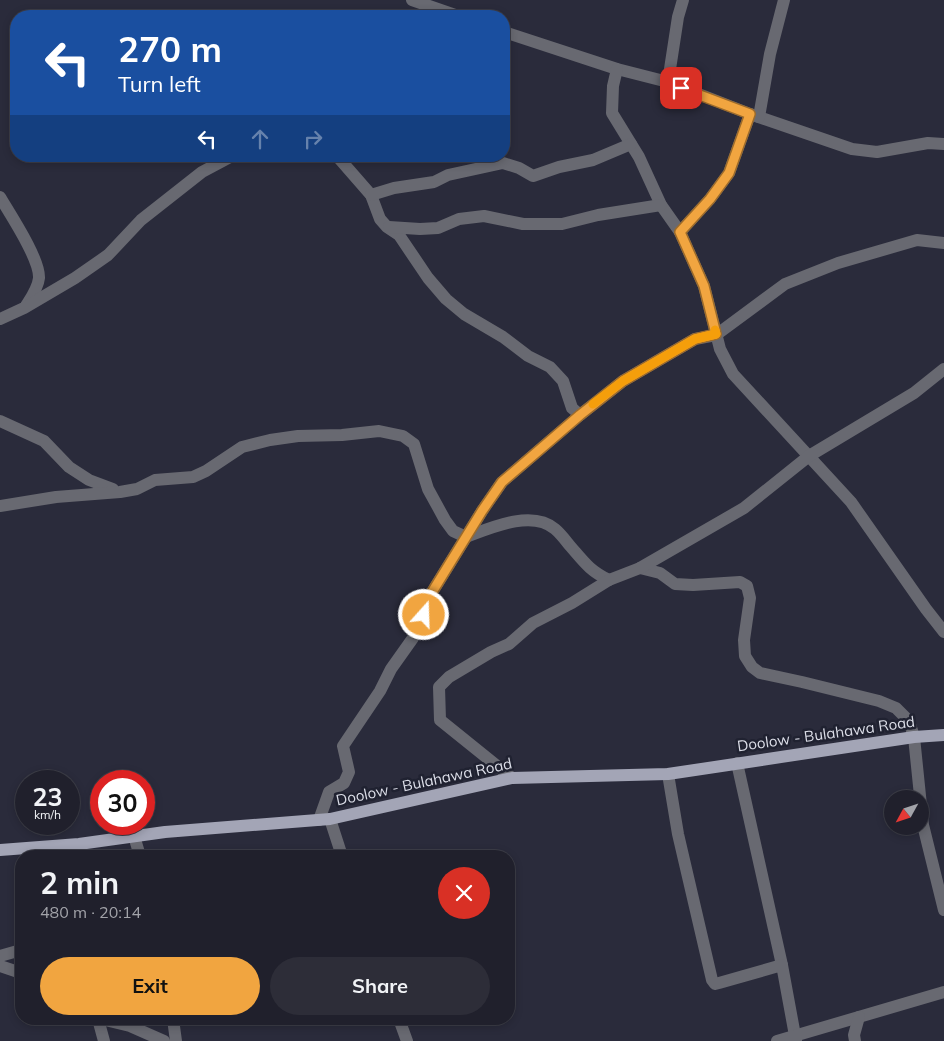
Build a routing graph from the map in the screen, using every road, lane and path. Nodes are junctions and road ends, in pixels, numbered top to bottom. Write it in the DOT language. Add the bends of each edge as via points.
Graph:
graph roads {
  1 [pos="412,0"];
  2 [pos="439,0"];
  3 [pos="683,0"];
  4 [pos="784,0"];
  5 [pos="441,10"];
  6 [pos="451,10"];
  7 [pos="510,34"];
  8 [pos="617,69"];
  9 [pos="668,82"];
  10 [pos="754,116"];
  11 [pos="631,144"];
  12 [pos="944,144"];
  13 [pos="221,162"];
  14 [pos="342,162"];
  15 [pos="371,195"];
  16 [pos="0,197"];
  17 [pos="661,205"];
  18 [pos="387,227"];
  19 [pos="680,232"];
  20 [pos="944,243"];
  21 [pos="24,308"];
  22 [pos="0,319"];
  23 [pos="716,334"];
  24 [pos="944,370"];
  25 [pos="580,415"];
  26 [pos="0,421"];
  27 [pos="809,456"];
  28 [pos="120,492"];
  29 [pos="0,506"];
  30 [pos="466,537"];
  31 [pos="640,568"];
  32 [pos="609,580"];
  33 [pos="944,632"];
  34 [pos="944,735"];
  35 [pos="914,737"];
  36 [pos="737,764"];
  37 [pos="668,774"];
  38 [pos="512,778"];
  39 [pos="324,820"];
  40 [pos="134,836"];
  41 [pos="0,850"];
  42 [pos="48,850"];
  43 [pos="138,850"];
  44 [pos="339,850"];
  45 [pos="15,851"];
  46 [pos="944,910"];
  47 [pos="15,952"];
  48 [pos="0,956"];
  49 [pos="0,966"];
  50 [pos="782,966"];
  51 [pos="15,971"];
  52 [pos="944,992"];
  53 [pos="859,1017"];
  54 [pos="101,1025"];
  55 [pos="126,1025"];
  56 [pos="174,1025"];
  57 [pos="401,1025"];
  58 [pos="795,1038"];
  59 [pos="104,1041"];
  60 [pos="164,1041"];
  61 [pos="176,1041"];
  62 [pos="407,1041"];
  63 [pos="777,1041"];
  64 [pos="855,1041"];
  1 -- 5 [label="street"];
  2 -- 6 [label="street"];
  3 -- 9 [label="street"];
  4 -- 10 [label="street"];
  7 -- 8 [label="street"];
  8 -- 9 [label="street"];
  8 -- 11 [label="street" via="612,113"];
  9 -- 10 [label="street"];
  10 -- 12 [label="street" via="852,148 876,152 928,143"];
  10 -- 19 [label="street" via="729,173"];
  11 -- 15 [label="street" via="592,160 533,176 502,163"];
  11 -- 17 [label="street"];
  13 -- 21 [label="street" via="202,172 141,220 108,255"];
  14 -- 15 [label="street"];
  15 -- 18 [label="street"];
  16 -- 21 [label="street" via="36,264 39,278 34,294"];
  17 -- 18 [label="street" via="562,224 523,224 484,216 460,219 438,228"];
  17 -- 19 [label="street"];
  18 -- 25 [label="street" via="399,234 428,278 464,314 550,367 563,381 572,408"];
  19 -- 23 [label="street" via="704,286"];
  20 -- 23 [label="street" via="917,240 838,263 785,284"];
  21 -- 22 [label="street"];
  23 -- 25 [label="street" via="695,339 623,381"];
  23 -- 27 [label="street" via="733,374"];
  24 -- 27 [label="street" via="914,393"];
  25 -- 30 [label="street" via="502,482"];
  26 -- 28 [label="street" via="44,441 69,467 89,480"];
  27 -- 31 [label="street" via="744,508"];
  27 -- 33 [label="street" via="851,502"];
  28 -- 29 [label="street"];
  28 -- 30 [label="street" via="137,489 155,480 194,477 242,447 270,440 379,431 403,436 414,444 428,490 453,531"];
  30 -- 32 [label="street" via="502,523 542,522 554,528 595,573"];
  30 -- 39 [label="street" via="426,602 424,615 413,638 343,746 349,772 344,783 329,792"];
  31 -- 32 [label="street"];
  31 -- 35 [label="street" via="660,573 675,584 740,582 747,586 750,598 744,640 745,656 752,667 760,674 850,693 896,708 909,720"];
  32 -- 38 [label="street" via="533,623 509,644 449,677 439,687 440,720"];
  34 -- 35 [label="main road, Doolow - Bulahawa Road"];
  35 -- 36 [label="main road, Doolow - Bulahawa Road"];
  35 -- 46 [label="street" via="923,825"];
  36 -- 37 [label="main road, Doolow - Bulahawa Road"];
  36 -- 50 [label="street"];
  37 -- 38 [label="main road, Doolow - Bulahawa Road"];
  37 -- 50 [label="street" via="678,834 712,980 715,984"];
  38 -- 39 [label="main road, Doolow - Bulahawa Road"];
  39 -- 40 [label="main road, Doolow - Bulahawa Road"];
  39 -- 44 [label="street"];
  40 -- 42 [label="main road, Doolow - Bulahawa Road"];
  40 -- 43 [label="street"];
  41 -- 45 [label="main road, Doolow - Bulahawa Road"];
  47 -- 48 [label="street"];
  49 -- 51 [label="street"];
  50 -- 58 [label="street"];
  52 -- 53 [label="street"];
  53 -- 58 [label="street"];
  53 -- 64 [label="street"];
  54 -- 59 [label="street"];
  55 -- 60 [label="street"];
  56 -- 61 [label="street"];
  57 -- 62 [label="street"];
  58 -- 63 [label="street"];
}
